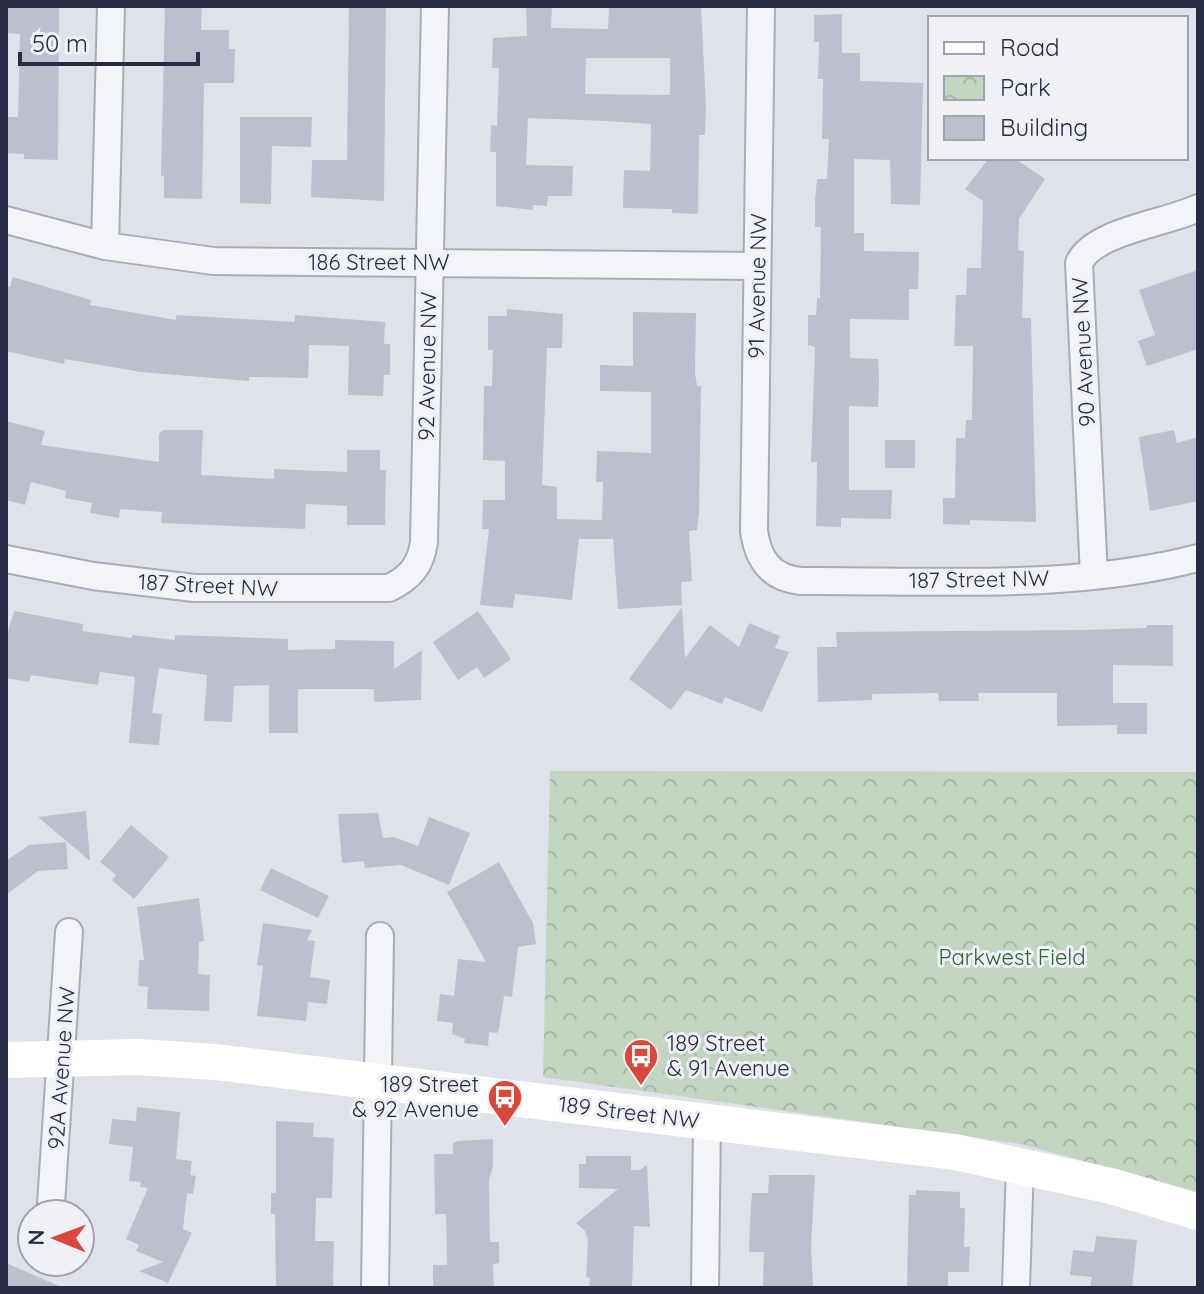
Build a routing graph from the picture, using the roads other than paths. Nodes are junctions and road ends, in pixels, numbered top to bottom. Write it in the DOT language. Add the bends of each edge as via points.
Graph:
graph roads {
  1 [pos="111,6"];
  2 [pos="435,6"];
  3 [pos="761,6"];
  4 [pos="1198,208"];
  5 [pos="6,220"];
  6 [pos="105,246"];
  7 [pos="429,261"];
  8 [pos="757,266"];
  9 [pos="1198,558"];
  10 [pos="6,559"];
  11 [pos="765,564"];
  12 [pos="1094,576"];
  13 [pos="408,577"];
  14 [pos="69,932"];
  15 [pos="380,936"];
  16 [pos="63,1056"];
  17 [pos="6,1060"];
  18 [pos="378,1081"];
  19 [pos="707,1122"];
  20 [pos="1020,1164"];
  21 [pos="51,1198"];
  22 [pos="1198,1212"];
  23 [pos="375,1288"];
  24 [pos="705,1288"];
  25 [pos="1016,1288"];
  1 -- 6 [label="street"];
  2 -- 7 [label="street, 92 Avenue NW"];
  3 -- 8 [label="street, 91 Avenue NW"];
  4 -- 12 [label="street, 90 Avenue NW" via="1101,241 1079,263"];
  5 -- 6 [label="street, 186 Street NW"];
  6 -- 7 [label="street, 186 Street NW" via="213,261"];
  7 -- 8 [label="street, 186 Street NW"];
  7 -- 13 [label="street, 92 Avenue NW" via="424,542 422,557"];
  8 -- 11 [label="street, 91 Avenue NW" via="754,531"];
  9 -- 12 [label="street, 187 Street NW"];
  10 -- 13 [label="street, 187 Street NW" via="147,583 243,591 376,590"];
  11 -- 12 [label="street, 187 Street NW" via="780,577 801,581"];
  14 -- 16 [label="street, 92A Avenue NW"];
  15 -- 18 [label="street"];
  16 -- 17 [label="street, 189 Street NW"];
  16 -- 18 [label="street, 189 Street NW" via="215,1062"];
  16 -- 21 [label="street, 92A Avenue NW"];
  18 -- 19 [label="street, 189 Street NW"];
  18 -- 23 [label="street"];
  19 -- 20 [label="street, 189 Street NW"];
  19 -- 24 [label="street"];
  20 -- 22 [label="street, 189 Street NW"];
  20 -- 25 [label="street"];
}
